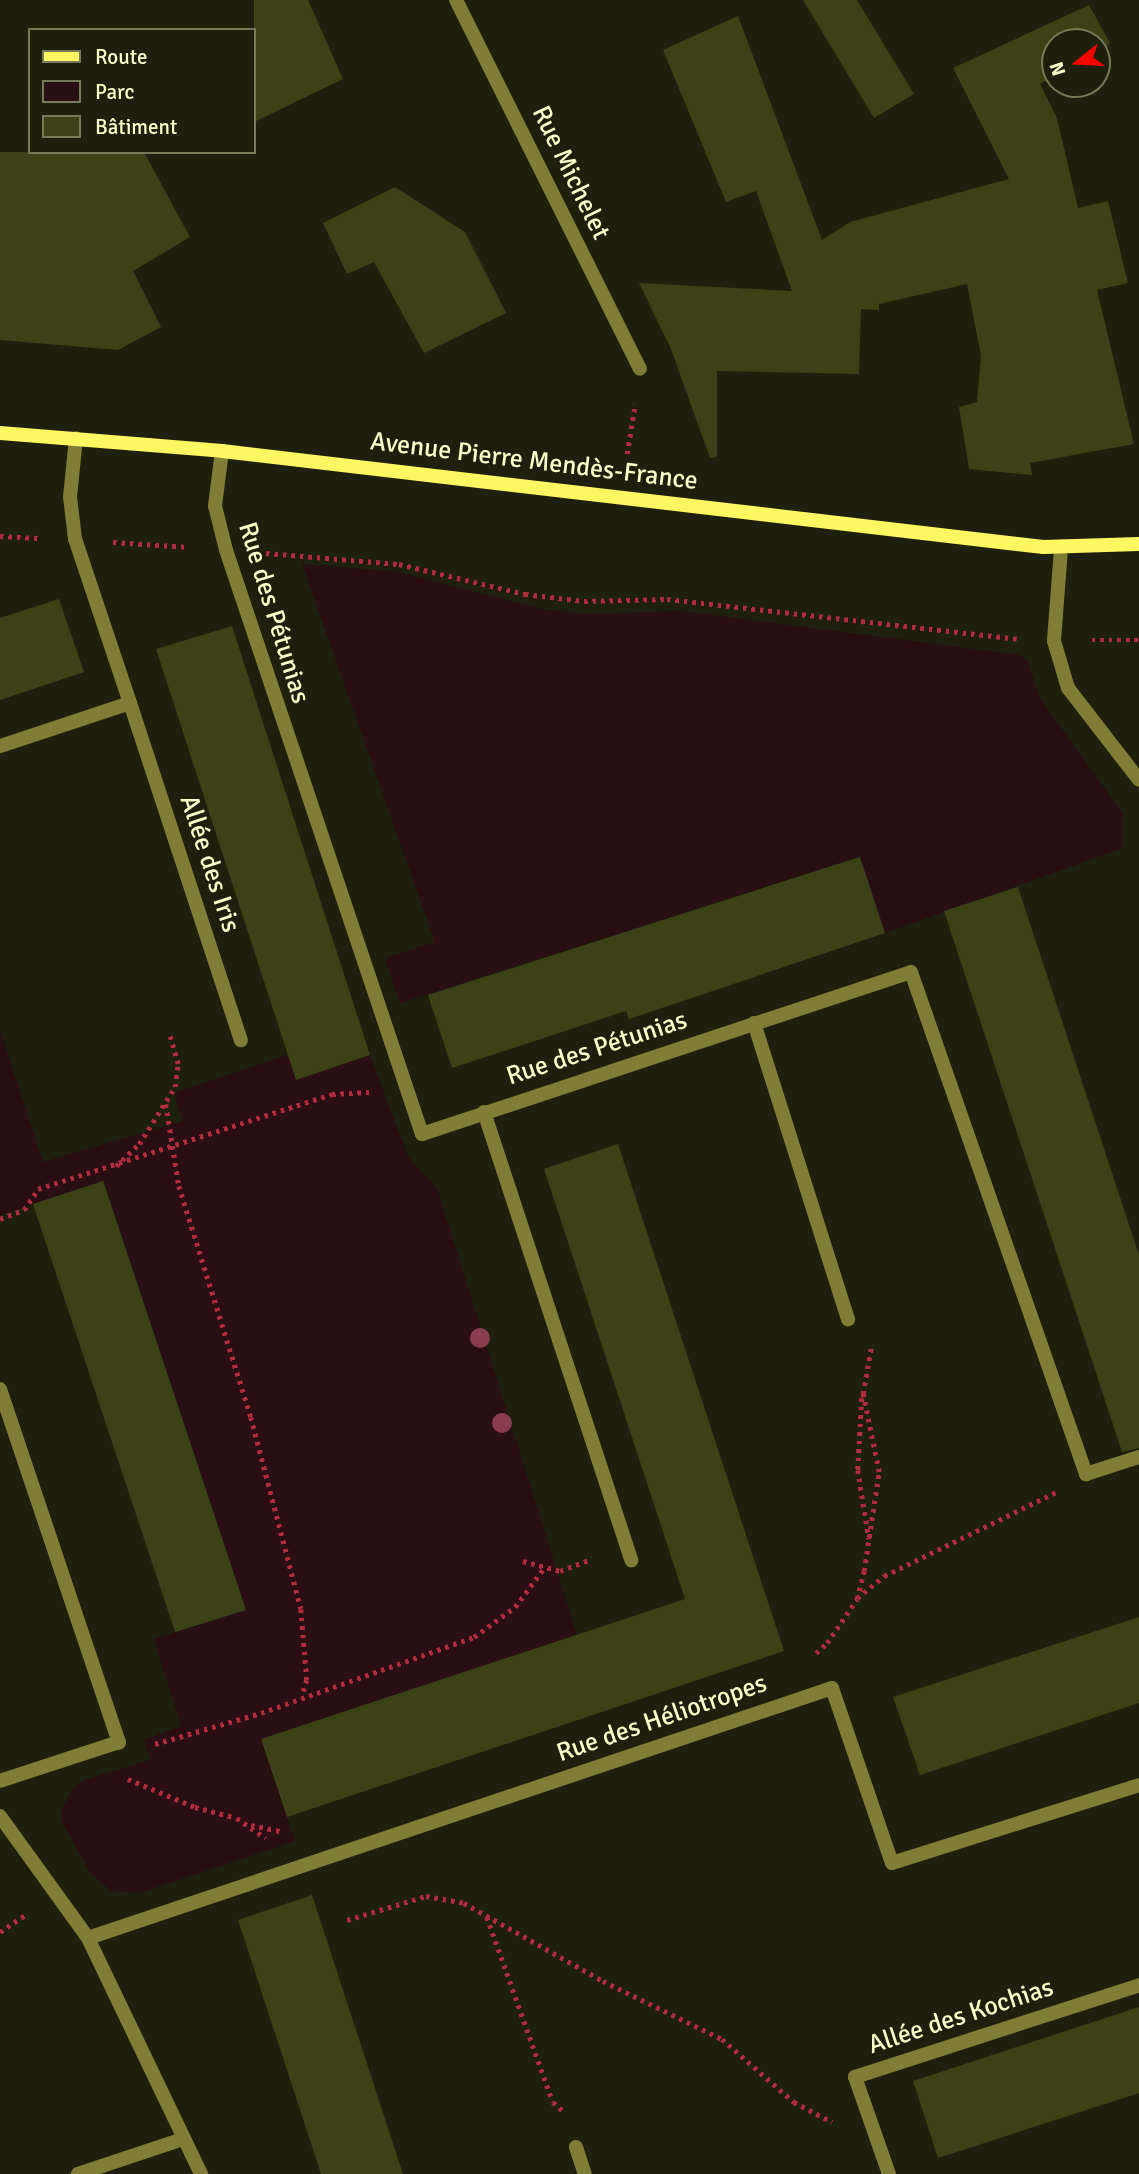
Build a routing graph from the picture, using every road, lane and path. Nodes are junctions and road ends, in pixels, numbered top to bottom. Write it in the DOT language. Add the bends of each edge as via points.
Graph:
graph roads {
  1 [pos="456,0"];
  2 [pos="640,369"];
  3 [pos="0,433"];
  4 [pos="76,438"];
  5 [pos="222,451"];
  6 [pos="627,454"];
  7 [pos="0,536"];
  8 [pos="46,538"];
  9 [pos="107,542"];
  10 [pos="1139,544"];
  11 [pos="200,548"];
  12 [pos="1061,549"];
  13 [pos="261,553"];
  14 [pos="1026,640"];
  15 [pos="1099,640"];
  16 [pos="1139,640"];
  17 [pos="130,703"];
  18 [pos="0,747"];
  19 [pos="1139,780"];
  20 [pos="754,1023"];
  21 [pos="170,1036"];
  22 [pos="241,1040"];
  23 [pos="407,1089"];
  24 [pos="166,1104"];
  25 [pos="485,1112"];
  26 [pos="173,1148"];
  27 [pos="113,1168"];
  28 [pos="0,1219"];
  29 [pos="848,1319"];
  30 [pos="0,1390"];
  31 [pos="863,1394"];
  32 [pos="1139,1457"];
  33 [pos="1086,1474"];
  34 [pos="869,1542"];
  35 [pos="629,1554"];
  36 [pos="523,1561"];
  37 [pos="544,1568"];
  38 [pos="856,1599"];
  39 [pos="806,1660"];
  40 [pos="302,1696"];
  41 [pos="120,1742"];
  42 [pos="118,1776"];
  43 [pos="0,1781"];
  44 [pos="1139,1786"];
  45 [pos="0,1816"];
  46 [pos="251,1825"];
  47 [pos="297,1828"];
  48 [pos="298,1867"];
  49 [pos="486,1917"];
  50 [pos="346,1920"];
  51 [pos="88,1938"];
  52 [pos="1139,1985"];
  53 [pos="183,2139"];
  54 [pos="877,2140"];
  55 [pos="576,2147"];
  56 [pos="78,2174"];
  57 [pos="201,2174"];
  58 [pos="585,2174"];
  59 [pos="888,2174"];
  1 -- 2 [label="street, Rue Michelet"];
  2 -- 6 [label="path"];
  3 -- 4 [label="main road, Avenue Pierre Mendès-France"];
  4 -- 5 [label="main road, Avenue Pierre Mendès-France"];
  4 -- 17 [label="street, Allée des Iris" via="70,497 75,539"];
  5 -- 12 [label="main road, Avenue Pierre Mendès-France"];
  5 -- 23 [label="street, Rue des Pétunias" via="215,506 247,619"];
  7 -- 8 [label="path"];
  9 -- 11 [label="path"];
  10 -- 12 [label="main road, Avenue Pierre Mendès-France"];
  12 -- 19 [label="street" via="1054,641 1068,688"];
  13 -- 14 [label="path" via="399,564 525,594 584,601 667,599"];
  15 -- 16 [label="path"];
  17 -- 18 [label="street"];
  17 -- 22 [label="street, Allée des Iris"];
  20 -- 25 [label="street, Rue des Pétunias"];
  20 -- 29 [label="street"];
  20 -- 33 [label="street, Rue des Pétunias" via="911,972"];
  21 -- 24 [label="path" via="179,1072"];
  23 -- 25 [label="street, Rue des Pétunias" via="422,1134"];
  23 -- 26 [label="path" via="378,1098 367,1091 332,1094"];
  24 -- 26 [label="path"];
  24 -- 27 [label="path" via="139,1144"];
  25 -- 35 [label="street"];
  26 -- 27 [label="path"];
  26 -- 40 [label="path" via="179,1186 251,1417 301,1609 307,1679"];
  27 -- 28 [label="path" via="38,1189 24,1210"];
  29 -- 31 [label="path" via="863,1325 870,1338"];
  30 -- 41 [label="street"];
  31 -- 34 [label="path" via="859,1470"];
  31 -- 34 [label="path" via="878,1472"];
  32 -- 33 [label="street"];
  33 -- 38 [label="path" via="1020,1514 884,1576"];
  34 -- 38 [label="path"];
  35 -- 37 [label="path" via="560,1570"];
  36 -- 37 [label="path"];
  37 -- 40 [label="path" via="515,1607 474,1637"];
  38 -- 39 [label="path" via="827,1643"];
  40 -- 41 [label="path" via="150,1746"];
  41 -- 43 [label="street"];
  42 -- 46 [label="path"];
  44 -- 48 [label="street, Rue des Héliotropes" via="892,1863 832,1688"];
  45 -- 51 [label="street"];
  46 -- 47 [label="path" via="284,1832"];
  46 -- 48 [label="path"];
  48 -- 51 [label="street, Rue des Héliotropes"];
  49 -- 50 [label="path" via="464,1903 426,1896"];
  49 -- 54 [label="path" via="722,2039 794,2102"];
  49 -- 55 [label="path" via="552,2102 572,2117"];
  51 -- 53 [label="street"];
  52 -- 54 [label="street, Allée des Kochias" via="855,2077"];
  53 -- 56 [label="street"];
  53 -- 57 [label="street"];
  54 -- 59 [label="street, Allée des Kochias"];
  55 -- 58 [label="street"];
}
